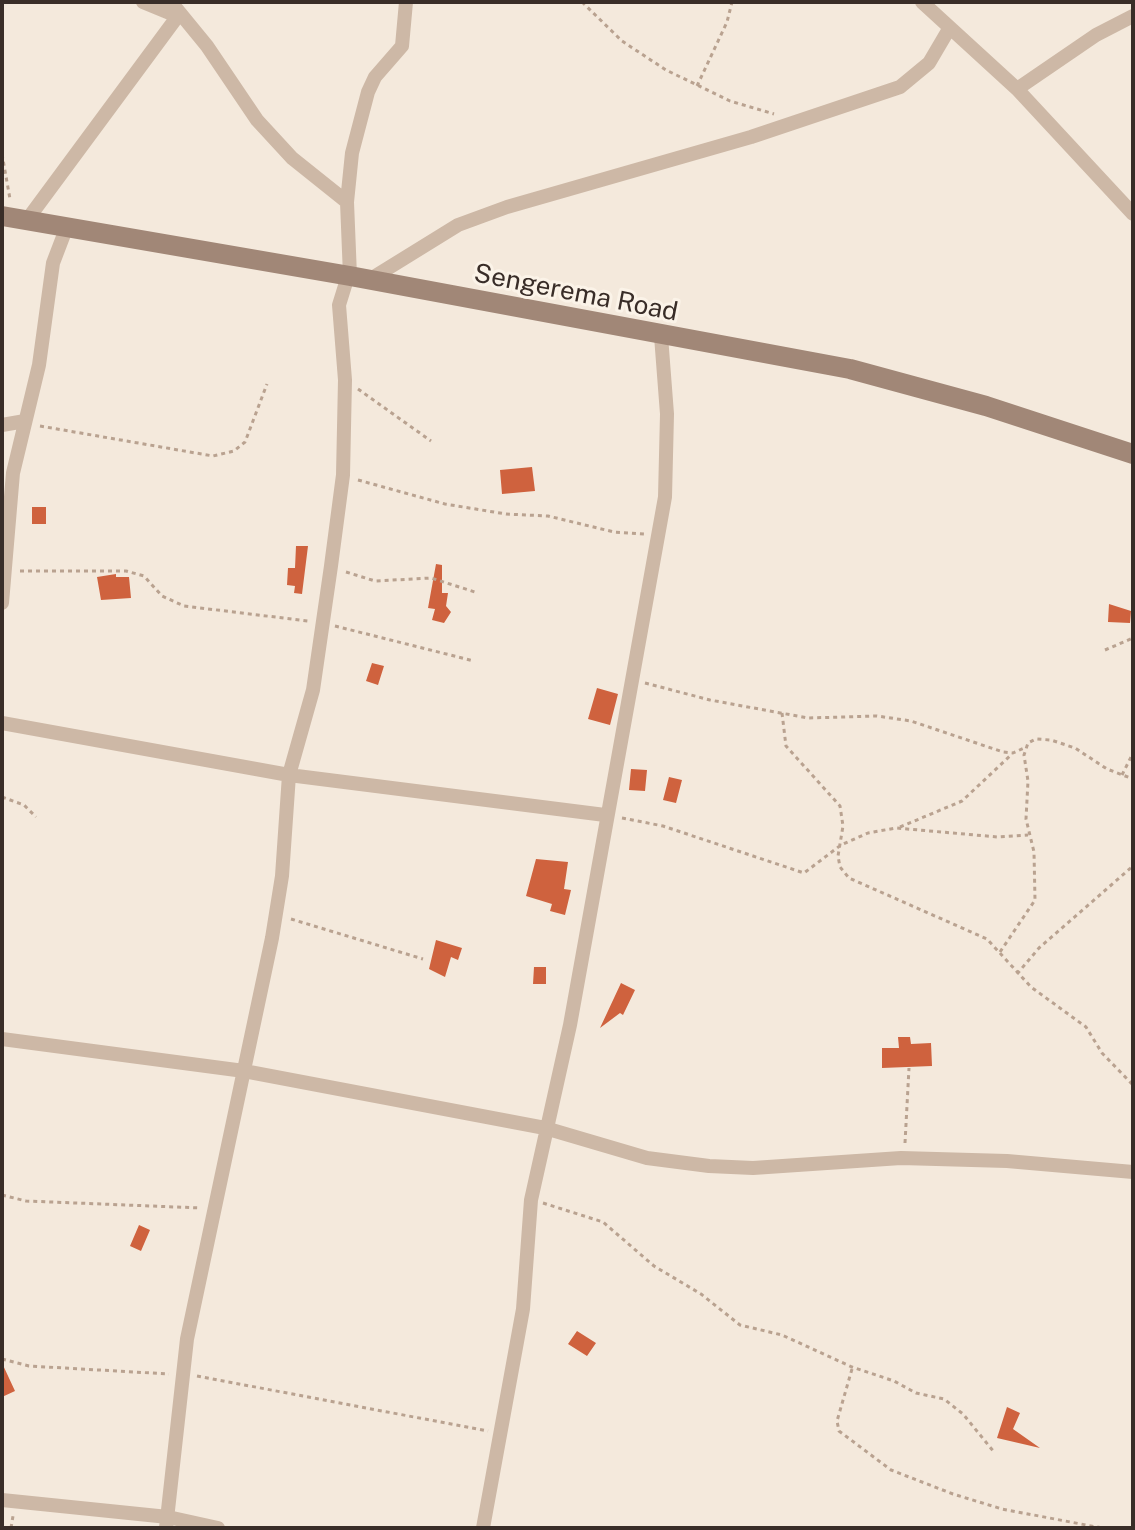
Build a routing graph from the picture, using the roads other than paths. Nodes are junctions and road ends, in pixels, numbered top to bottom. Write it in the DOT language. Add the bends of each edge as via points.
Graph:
graph roads {
  1 [pos="143,2"];
  2 [pos="406,2"];
  3 [pos="922,2"];
  4 [pos="176,10"];
  5 [pos="1133,16"];
  6 [pos="949,29"];
  7 [pos="1017,89"];
  8 [pos="347,202"];
  9 [pos="1133,214"];
  10 [pos="14,218"];
  11 [pos="66,229"];
  12 [pos="355,277"];
  13 [pos="661,336"];
  14 [pos="25,421"];
  15 [pos="2,425"];
  16 [pos="1133,454"];
  17 [pos="2,603"];
  18 [pos="2,723"];
  19 [pos="289,775"];
  20 [pos="605,815"];
  21 [pos="2,1039"];
  22 [pos="244,1071"];
  23 [pos="545,1128"];
  24 [pos="1133,1172"];
  25 [pos="2,1500"];
  26 [pos="167,1523"];
  27 [pos="218,1528"];
  28 [pos="483,1528"];
  1 -- 4 [label="street"];
  2 -- 8 [label="street" via="402,46 375,77 360,116"];
  3 -- 6 [label="street"];
  4 -- 8 [label="street" via="257,120 292,158"];
  4 -- 10 [label="street"];
  5 -- 7 [label="street"];
  6 -- 7 [label="street"];
  6 -- 12 [label="street" via="929,63 900,87 507,207 458,225"];
  7 -- 9 [label="street"];
  8 -- 12 [label="street"];
  10 -- 11 [label="main road, Sengerema Road"];
  11 -- 12 [label="main road, Sengerema Road"];
  11 -- 14 [label="street" via="53,263 39,365"];
  12 -- 13 [label="main road, Sengerema Road"];
  12 -- 19 [label="street" via="339,305 345,380 343,475 331,566 313,690"];
  13 -- 16 [label="main road, Sengerema Road" via="850,369"];
  13 -- 20 [label="street" via="667,414 665,497"];
  14 -- 15 [label="street"];
  14 -- 17 [label="street" via="13,473"];
  18 -- 19 [label="street"];
  19 -- 20 [label="street"];
  19 -- 22 [label="street" via="276,913"];
  20 -- 23 [label="street" via="570,1025"];
  21 -- 22 [label="street"];
  22 -- 23 [label="street"];
  22 -- 26 [label="street" via="182,1374"];
  23 -- 24 [label="street" via="647,1158 709,1166 901,1158"];
  23 -- 28 [label="street" via="531,1200 523,1309"];
  25 -- 26 [label="street"];
  26 -- 27 [label="street"];
}
